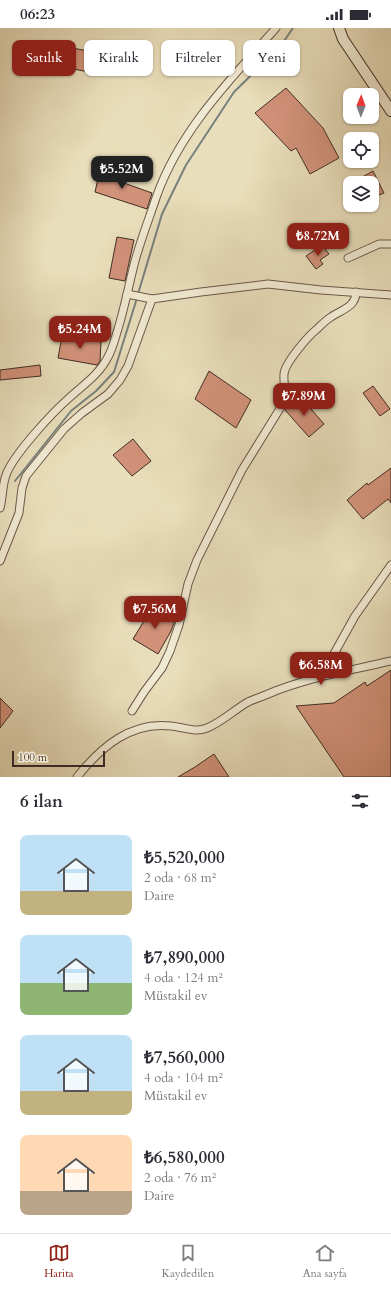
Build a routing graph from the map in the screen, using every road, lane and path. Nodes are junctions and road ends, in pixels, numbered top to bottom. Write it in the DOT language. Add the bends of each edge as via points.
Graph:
graph roads {
  1 [pos="276,28"];
  2 [pos="339,28"];
  3 [pos="391,111"];
  4 [pos="391,244"];
  5 [pos="348,258"];
  6 [pos="356,292"];
  7 [pos="130,295"];
  8 [pos="391,295"];
  9 [pos="149,299"];
  10 [pos="0,508"];
  11 [pos="0,561"];
  12 [pos="391,565"];
  13 [pos="391,661"];
  14 [pos="329,674"];
  15 [pos="132,711"];
  16 [pos="78,777"];
  1 -- 7 [label="street" via="219,91 176,152 157,195 136,259"];
  2 -- 3 [label="street" via="343,39"];
  4 -- 5 [label="street" via="379,244"];
  6 -- 8 [label="street"];
  6 -- 9 [label="street" via="268,284"];
  6 -- 15 [label="street" via="352,304 316,330 286,367 284,402 242,470 197,560 170,651 162,668"];
  7 -- 9 [label="street"];
  7 -- 10 [label="street" via="105,363 92,379 51,415 12,463 4,479"];
  9 -- 11 [label="street" via="128,366 120,380 108,394 64,429 26,476 22,488 20,513"];
  12 -- 14 [label="street" via="355,616 330,660"];
  13 -- 14 [label="street"];
  14 -- 16 [label="street" via="289,685 248,702 207,728 192,730 160,725 136,729 104,748"];
}
